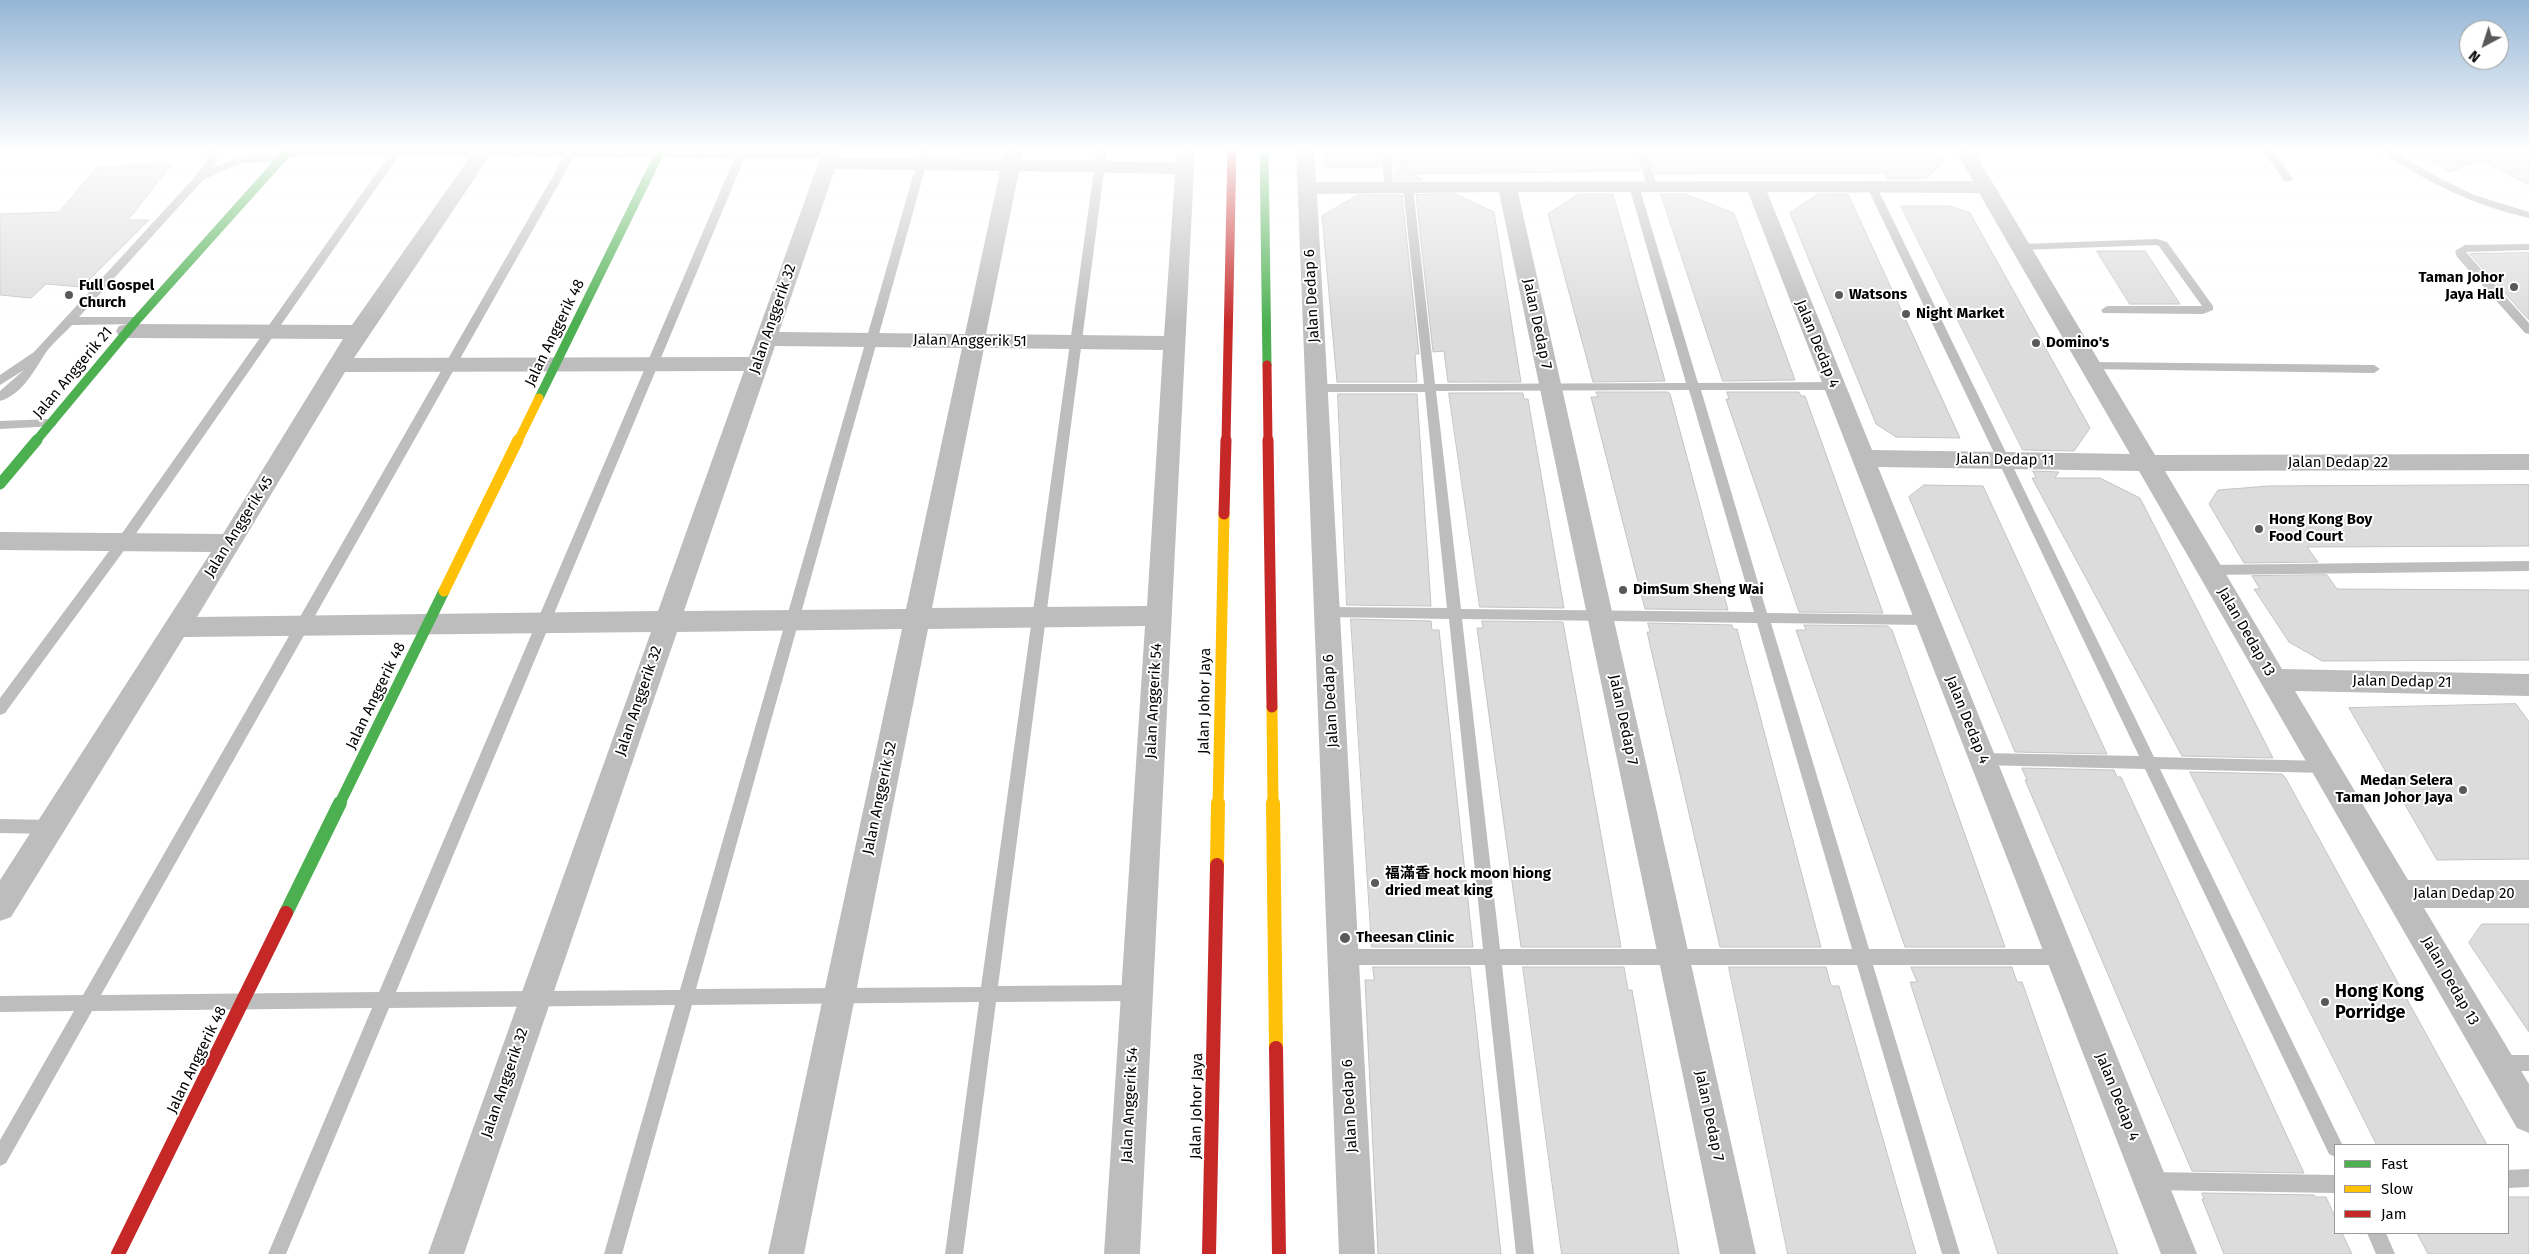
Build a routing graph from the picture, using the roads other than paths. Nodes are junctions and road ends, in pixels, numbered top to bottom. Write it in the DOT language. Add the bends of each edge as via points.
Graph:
graph roads {
  1 [pos="173,207"];
  2 [pos="238,207"];
  3 [pos="358,207"];
  4 [pos="446,207"];
  5 [pos="541,207"];
  6 [pos="633,207"];
  7 [pos="719,207"];
  8 [pos="812,207"];
  9 [pos="909,207"];
  10 [pos="1003,207"];
  11 [pos="1094,207"];
  12 [pos="1182,207"];
  13 [pos="1231,207"];
  14 [pos="1265,207"];
  15 [pos="1307,207"];
  16 [pos="1402,207"];
  17 [pos="1511,207"];
  18 [pos="1648,207"];
  19 [pos="1762,207"];
  20 [pos="1881,207"];
  21 [pos="1997,207"];
  22 [pos="2496,207"];
  23 [pos="2529,215"];
  24 [pos="2021,247"];
  25 [pos="2529,247"];
  26 [pos="2107,310"];
  27 [pos="68,321"];
  28 [pos="132,326"];
  29 [pos="2529,330"];
  30 [pos="268,332"];
  31 [pos="358,332"];
  32 [pos="871,340"];
  33 [pos="974,341"];
  34 [pos="1076,342"];
  35 [pos="1174,343"];
  36 [pos="761,351"];
  37 [pos="38,355"];
  38 [pos="451,364"];
  39 [pos="556,364"];
  40 [pos="653,364"];
  41 [pos="338,365"];
  42 [pos="2091,366"];
  43 [pos="2374,369"];
  44 [pos="0,381"];
  45 [pos="1834,386"];
  46 [pos="1551,387"];
  47 [pos="1693,387"];
  48 [pos="1316,388"];
  49 [pos="1430,388"];
  50 [pos="0,397"];
  51 [pos="51,423"];
  52 [pos="0,425"];
  53 [pos="1863,458"];
  54 [pos="2004,460"];
  55 [pos="2529,462"];
  56 [pos="2147,463"];
  57 [pos="0,484"];
  58 [pos="0,541"];
  59 [pos="123,542"];
  60 [pos="230,543"];
  61 [pos="2529,566"];
  62 [pos="2210,570"];
  63 [pos="1327,612"];
  64 [pos="1455,614"];
  65 [pos="1158,616"];
  66 [pos="1600,616"];
  67 [pos="1040,617"];
  68 [pos="917,618"];
  69 [pos="1762,618"];
  70 [pos="792,620"];
  71 [pos="1927,620"];
  72 [pos="667,622"];
  73 [pos="543,623"];
  74 [pos="428,624"];
  75 [pos="303,625"];
  76 [pos="176,627"];
  77 [pos="2274,680"];
  78 [pos="2528,686"];
  79 [pos="0,709"];
  80 [pos="1982,759"];
  81 [pos="2151,765"];
  82 [pos="2325,767"];
  83 [pos="0,826"];
  84 [pos="50,826"];
  85 [pos="2400,894"];
  86 [pos="2529,894"];
  87 [pos="0,907"];
  88 [pos="1343,957"];
  89 [pos="1493,957"];
  90 [pos="1674,957"];
  91 [pos="1862,957"];
  92 [pos="2061,957"];
  93 [pos="1137,993"];
  94 [pos="989,994"];
  95 [pos="840,996"];
  96 [pos="686,997"];
  97 [pos="535,999"];
  98 [pos="384,1000"];
  99 [pos="242,1002"];
  100 [pos="88,1003"];
  101 [pos="0,1004"];
  102 [pos="2498,1063"];
  103 [pos="2529,1063"];
  104 [pos="2529,1116"];
  105 [pos="2334,1146"];
  106 [pos="0,1157"];
  107 [pos="2529,1178"];
  108 [pos="2509,1179"];
  109 [pos="2150,1180"];
  110 [pos="2334,1184"];
  111 [pos="2376,1234"];
  112 [pos="118,1254"];
  113 [pos="276,1254"];
  114 [pos="446,1254"];
  115 [pos="613,1254"];
  116 [pos="786,1254"];
  117 [pos="954,1254"];
  118 [pos="1122,1254"];
  119 [pos="1209,1254"];
  120 [pos="1279,1254"];
  121 [pos="1357,1254"];
  122 [pos="1525,1254"];
  123 [pos="1738,1254"];
  124 [pos="1951,1254"];
  125 [pos="2179,1254"];
  126 [pos="2386,1254"];
  1 -- 27 [label="lane"];
  2 -- 28 [label="main road, Jalan Anggerik 21"];
  3 -- 30 [label="lane"];
  4 -- 31 [label="street, Jalan Anggerik 45"];
  5 -- 38 [label="lane"];
  6 -- 39 [label="main road, Jalan Anggerik 48"];
  7 -- 40 [label="lane"];
  8 -- 36 [label="street, Jalan Anggerik 32"];
  9 -- 32 [label="lane"];
  10 -- 33 [label="street"];
  11 -- 34 [label="lane"];
  12 -- 35 [label="street, Jalan Anggerik 54"];
  13 -- 119 [label="main road, Jalan Johor Jaya"];
  14 -- 120 [label="main road"];
  15 -- 48 [label="street, Jalan Dedap 6"];
  16 -- 49 [label="lane"];
  17 -- 46 [label="street, Jalan Dedap 7"];
  18 -- 47 [label="lane"];
  19 -- 45 [label="street, Jalan Dedap 4"];
  20 -- 54 [label="lane"];
  21 -- 24 [label="street, Jalan Dedap 13"];
  22 -- 23 [label="lane"];
  24 -- 26 [label="lane" via="2157,242 2163,244 2209,308"];
  24 -- 42 [label="street, Jalan Dedap 13"];
  25 -- 29 [label="lane" via="2465,248 2460,251"];
  27 -- 28 [label="lane"];
  27 -- 37 [label="lane"];
  28 -- 30 [label="street"];
  28 -- 51 [label="main road, Jalan Anggerik 21"];
  30 -- 31 [label="street"];
  30 -- 59 [label="lane"];
  31 -- 41 [label="street, Jalan Anggerik 45"];
  32 -- 33 [label="street, Jalan Anggerik 51"];
  32 -- 36 [label="street, Jalan Anggerik 51"];
  32 -- 70 [label="lane"];
  33 -- 34 [label="street, Jalan Anggerik 51"];
  33 -- 68 [label="street, Jalan Anggerik 52"];
  34 -- 35 [label="street, Jalan Anggerik 51"];
  34 -- 67 [label="lane"];
  35 -- 65 [label="street, Jalan Anggerik 54"];
  36 -- 40 [label="street, Jalan Anggerik 51"];
  36 -- 72 [label="street, Jalan Anggerik 32"];
  37 -- 44 [label="lane"];
  37 -- 50 [label="lane" via="33,368"];
  38 -- 39 [label="street, Jalan Anggerik 51"];
  38 -- 41 [label="street, Jalan Anggerik 51"];
  38 -- 75 [label="lane"];
  39 -- 40 [label="street, Jalan Anggerik 51"];
  39 -- 74 [label="main road, Jalan Anggerik 48"];
  40 -- 73 [label="lane"];
  41 -- 60 [label="street, Jalan Anggerik 45"];
  42 -- 43 [label="lane"];
  42 -- 56 [label="street, Jalan Dedap 13"];
  45 -- 47 [label="lane"];
  45 -- 53 [label="street, Jalan Dedap 4"];
  46 -- 47 [label="lane"];
  46 -- 49 [label="lane"];
  46 -- 66 [label="street, Jalan Dedap 7"];
  47 -- 69 [label="lane"];
  48 -- 49 [label="lane"];
  48 -- 63 [label="street, Jalan Dedap 6"];
  49 -- 64 [label="lane"];
  51 -- 52 [label="lane"];
  51 -- 57 [label="main road, Jalan Anggerik 21"];
  53 -- 54 [label="street, Jalan Dedap 11"];
  53 -- 71 [label="street, Jalan Dedap 4"];
  54 -- 56 [label="street, Jalan Dedap 11"];
  54 -- 81 [label="lane"];
  55 -- 56 [label="street, Jalan Dedap 22"];
  56 -- 62 [label="street, Jalan Dedap 13"];
  58 -- 59 [label="street"];
  59 -- 60 [label="street"];
  59 -- 79 [label="lane"];
  60 -- 76 [label="street, Jalan Anggerik 45"];
  61 -- 62 [label="lane"];
  62 -- 77 [label="street, Jalan Dedap 13"];
  63 -- 64 [label="lane"];
  63 -- 88 [label="street, Jalan Dedap 6"];
  64 -- 66 [label="lane"];
  64 -- 89 [label="lane"];
  65 -- 67 [label="street"];
  65 -- 93 [label="street, Jalan Anggerik 54"];
  66 -- 69 [label="lane"];
  66 -- 90 [label="street, Jalan Dedap 7"];
  67 -- 68 [label="street"];
  67 -- 94 [label="lane"];
  68 -- 70 [label="street"];
  68 -- 95 [label="street, Jalan Anggerik 52"];
  69 -- 71 [label="lane"];
  69 -- 91 [label="lane"];
  70 -- 72 [label="street"];
  70 -- 96 [label="lane"];
  71 -- 80 [label="street, Jalan Dedap 4"];
  72 -- 73 [label="street"];
  72 -- 97 [label="street, Jalan Anggerik 32"];
  73 -- 74 [label="street"];
  73 -- 98 [label="lane"];
  74 -- 75 [label="street"];
  74 -- 99 [label="main road, Jalan Anggerik 48"];
  75 -- 76 [label="street"];
  75 -- 100 [label="lane"];
  76 -- 84 [label="street, Jalan Anggerik 45"];
  77 -- 78 [label="street, Jalan Dedap 21"];
  77 -- 82 [label="street, Jalan Dedap 13"];
  80 -- 81 [label="lane"];
  80 -- 92 [label="street, Jalan Dedap 4"];
  81 -- 82 [label="lane"];
  81 -- 105 [label="lane"];
  82 -- 85 [label="street, Jalan Dedap 13"];
  83 -- 84 [label="lane"];
  84 -- 87 [label="street, Jalan Anggerik 45"];
  85 -- 86 [label="street, Jalan Dedap 20"];
  85 -- 102 [label="street, Jalan Dedap 13"];
  88 -- 89 [label="lane"];
  88 -- 121 [label="street, Jalan Dedap 6"];
  89 -- 90 [label="lane"];
  89 -- 122 [label="lane"];
  90 -- 91 [label="lane"];
  90 -- 123 [label="street, Jalan Dedap 7"];
  91 -- 92 [label="lane"];
  91 -- 124 [label="lane"];
  92 -- 109 [label="street, Jalan Dedap 4"];
  93 -- 94 [label="lane"];
  93 -- 118 [label="street, Jalan Anggerik 54"];
  94 -- 95 [label="lane"];
  94 -- 117 [label="lane"];
  95 -- 96 [label="lane"];
  95 -- 116 [label="street, Jalan Anggerik 52"];
  96 -- 97 [label="lane"];
  96 -- 115 [label="lane"];
  97 -- 98 [label="lane"];
  97 -- 114 [label="street, Jalan Anggerik 32"];
  98 -- 99 [label="lane"];
  98 -- 113 [label="lane"];
  99 -- 100 [label="lane"];
  99 -- 112 [label="main road, Jalan Anggerik 48"];
  100 -- 101 [label="lane"];
  100 -- 106 [label="lane"];
  102 -- 103 [label="lane"];
  102 -- 104 [label="street, Jalan Dedap 13"];
  107 -- 108 [label="lane"];
  109 -- 110 [label="lane"];
  109 -- 125 [label="street, Jalan Dedap 4"];
  111 -- 126 [label="lane"];
}
